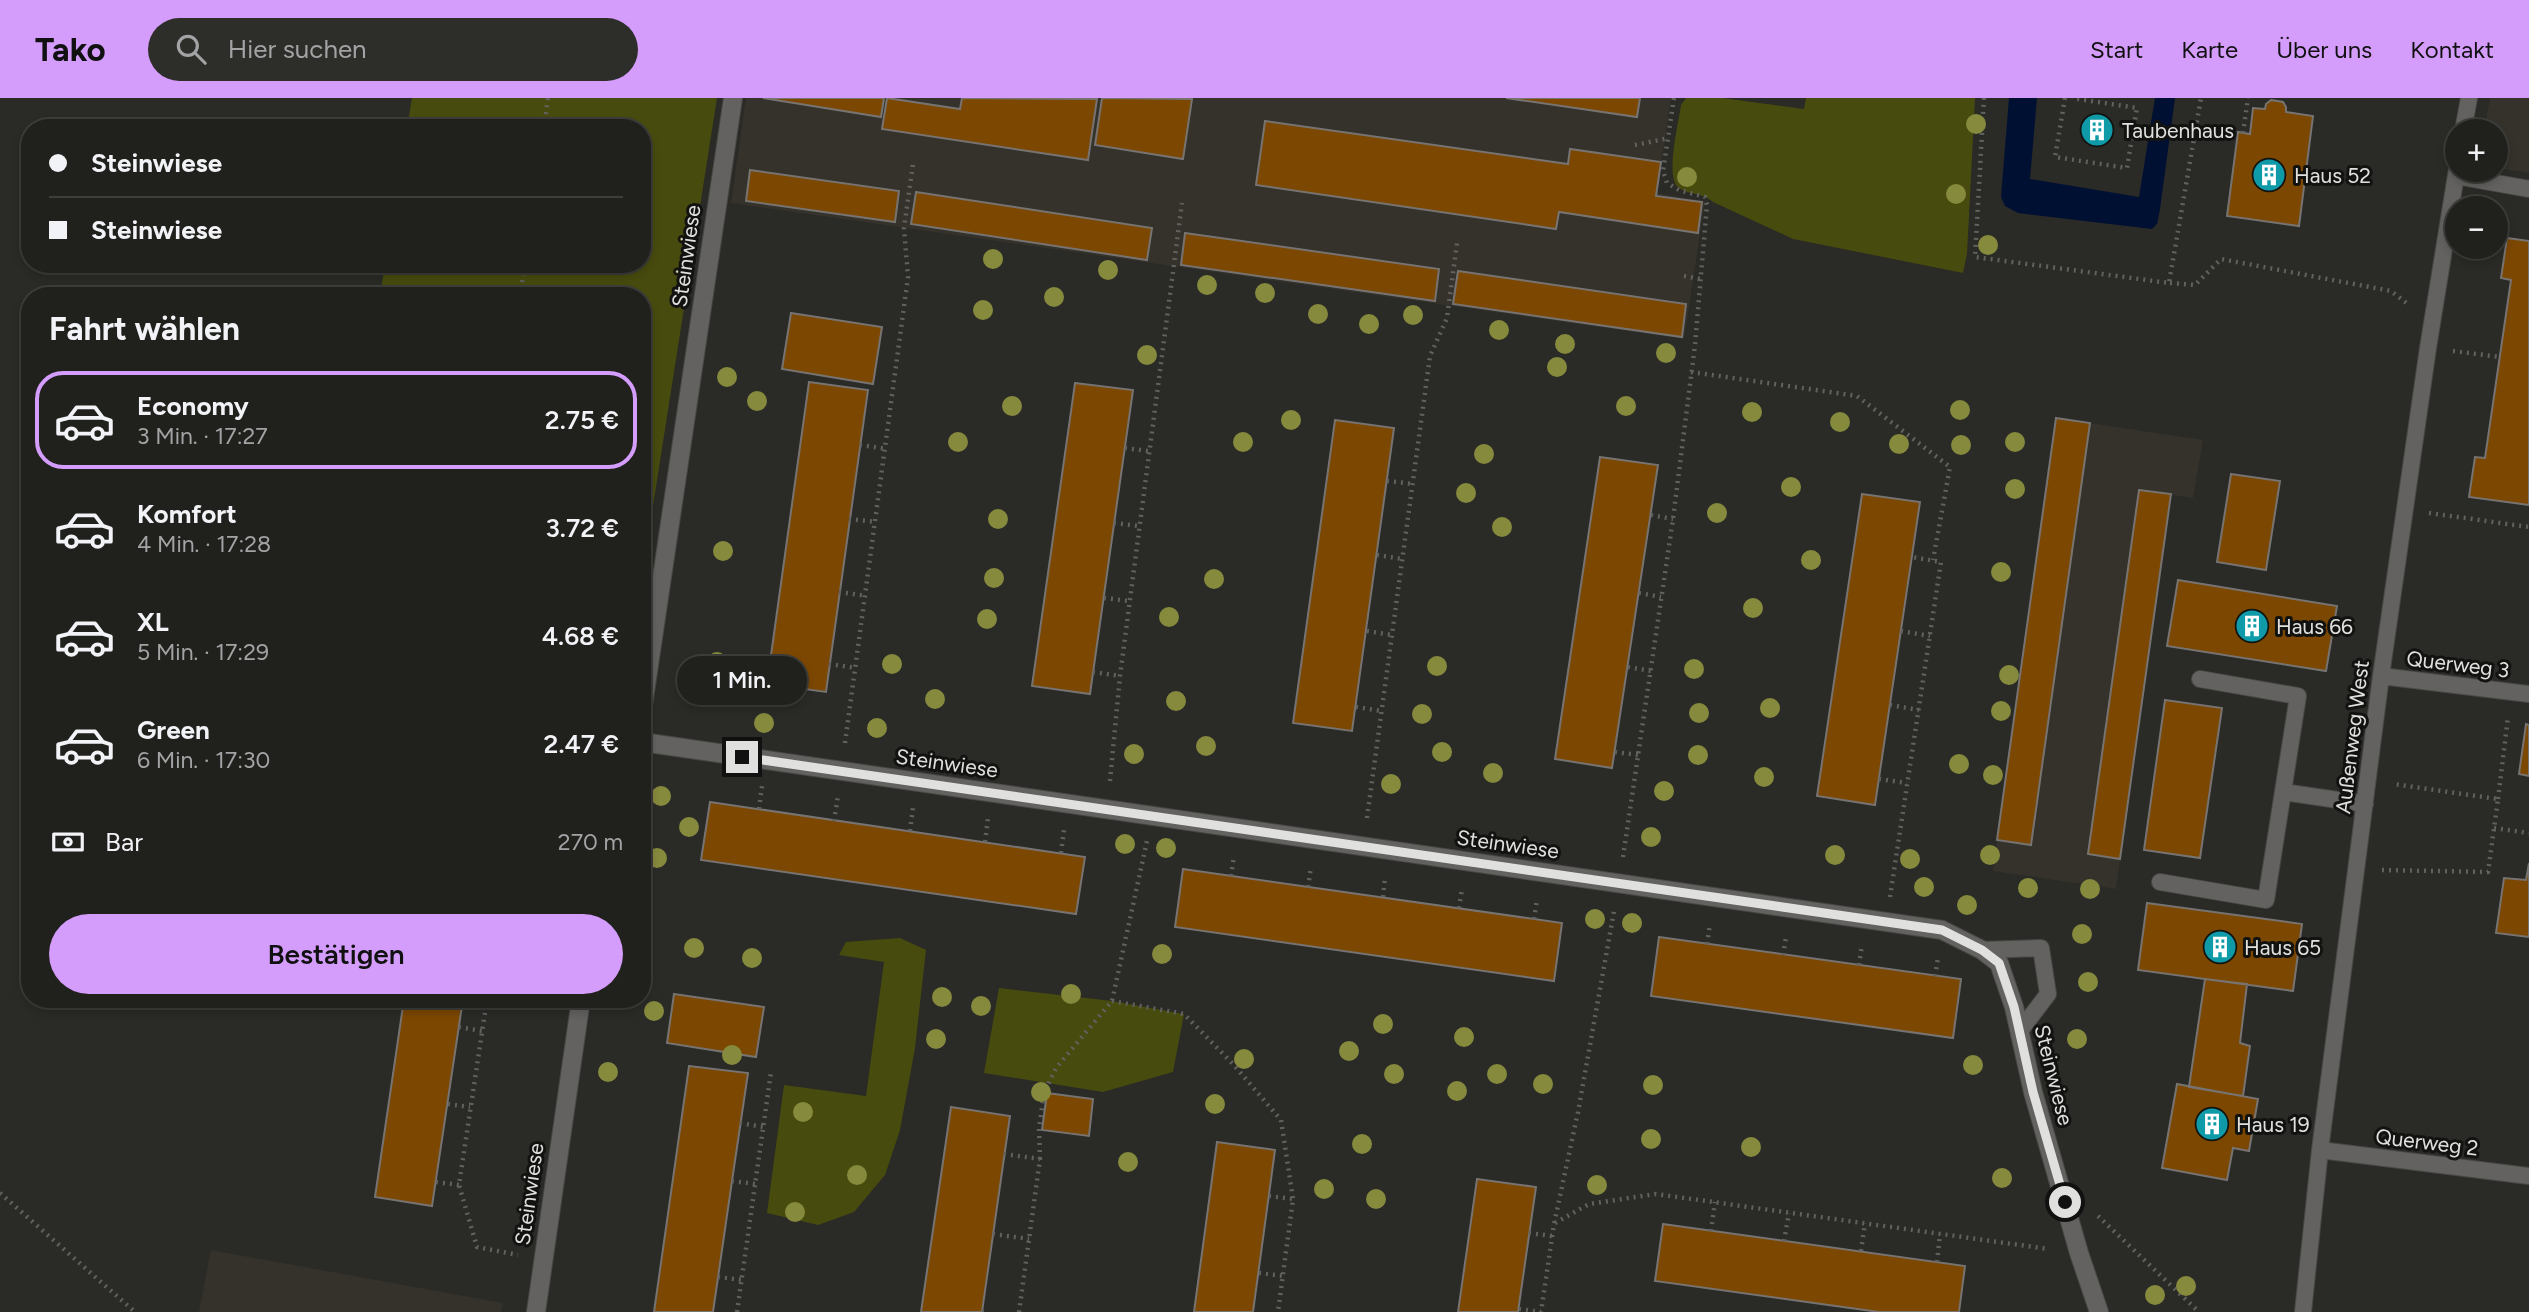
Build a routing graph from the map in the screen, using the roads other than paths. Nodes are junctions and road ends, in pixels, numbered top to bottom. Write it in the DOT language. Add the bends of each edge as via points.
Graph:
graph roads {
  1 [pos="733,98"];
  2 [pos="2469,98"];
  3 [pos="2465,119"];
  4 [pos="2455,182"];
  5 [pos="2497,182"];
  6 [pos="2529,189"];
  7 [pos="651,651"];
  8 [pos="2381,676"];
  9 [pos="2200,679"];
  10 [pos="2529,694"];
  11 [pos="651,743"];
  12 [pos="2283,792"];
  13 [pos="2365,804"];
  14 [pos="2160,883"];
  15 [pos="1982,950"];
  16 [pos="580,1008"];
  17 [pos="2019,1032"];
  18 [pos="2320,1150"];
  19 [pos="2529,1176"];
  20 [pos="2303,1311"];
  21 [pos="536,1312"];
  22 [pos="2099,1312"];
  1 -- 7 [label="street, Steinwiese"];
  2 -- 3 [label="lane"];
  4 -- 8 [label="lane, Außenweg West"];
  5 -- 6 [label="lane"];
  8 -- 10 [label="lane, Querweg 3"];
  8 -- 13 [label="lane, Außenweg West"];
  9 -- 12 [label="lane" via="2298,696"];
  11 -- 15 [label="street, Steinwiese" via="1942,930"];
  12 -- 13 [label="lane"];
  12 -- 14 [label="lane" via="2266,900"];
  13 -- 18 [label="lane, Außenweg West"];
  15 -- 17 [label="street, Steinwiese" via="1999,963"];
  15 -- 17 [label="lane" via="2041,948 2048,994"];
  16 -- 21 [label="street, Steinwiese"];
  17 -- 22 [label="street, Steinwiese"];
  18 -- 19 [label="lane, Querweg 2"];
  18 -- 20 [label="lane, Außenweg West"];
}
